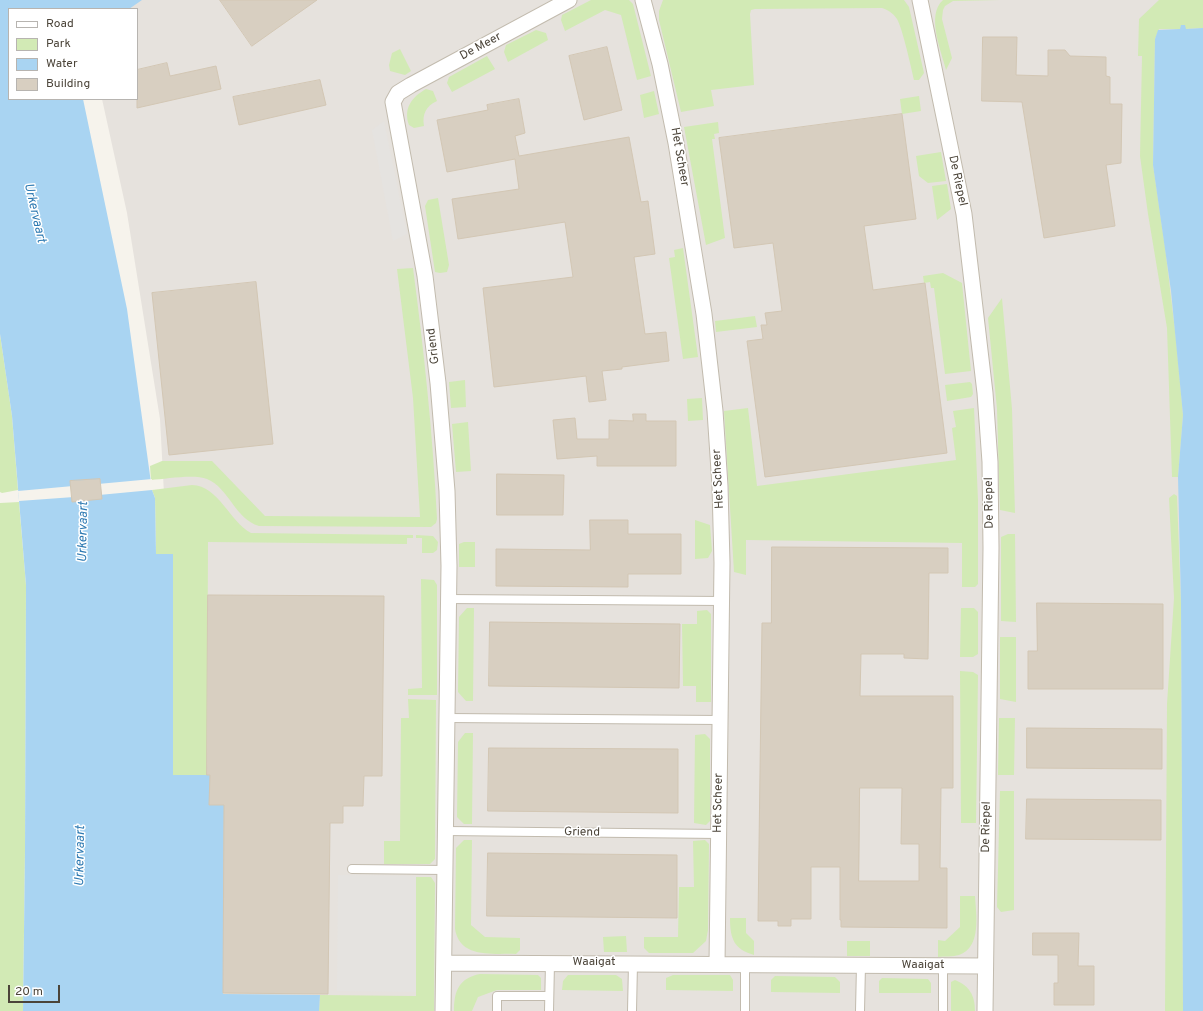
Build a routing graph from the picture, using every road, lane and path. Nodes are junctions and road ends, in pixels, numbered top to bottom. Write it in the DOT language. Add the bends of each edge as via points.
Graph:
graph roads {
  1 [pos="569,0"];
  2 [pos="643,0"];
  3 [pos="920,0"];
  4 [pos="396,97"];
  5 [pos="448,599"];
  6 [pos="722,601"];
  7 [pos="447,718"];
  8 [pos="720,720"];
  9 [pos="446,831"];
  10 [pos="719,834"];
  11 [pos="352,869"];
  12 [pos="445,870"];
  13 [pos="444,963"];
  14 [pos="550,963"];
  15 [pos="633,964"];
  16 [pos="718,964"];
  17 [pos="745,964"];
  18 [pos="860,965"];
  19 [pos="943,966"];
  20 [pos="985,966"];
  21 [pos="549,996"];
  22 [pos="443,1011"];
  23 [pos="497,1011"];
  24 [pos="549,1011"];
  25 [pos="632,1011"];
  26 [pos="745,1011"];
  27 [pos="860,1011"];
  28 [pos="942,1011"];
  29 [pos="985,1011"];
  1 -- 4 [label="street, De Meer" via="401,90"];
  2 -- 6 [label="street, Het Scheer" via="660,64 676,143 704,314 720,486"];
  3 -- 20 [label="street, De Riepel" via="964,214 990,462"];
  4 -- 5 [label="street, Griend" via="393,108 418,233 438,383 449,531"];
  5 -- 6 [label="lane"];
  5 -- 7 [label="street, Griend"];
  6 -- 8 [label="street, Het Scheer"];
  7 -- 8 [label="lane"];
  7 -- 9 [label="street, Griend"];
  8 -- 10 [label="street, Het Scheer"];
  9 -- 10 [label="lane, Griend"];
  9 -- 12 [label="street, Griend"];
  10 -- 16 [label="street, Het Scheer"];
  11 -- 12 [label="lane"];
  12 -- 13 [label="street, Griend"];
  13 -- 14 [label="street, Waaigat"];
  13 -- 22 [label="street, Griend"];
  14 -- 15 [label="street, Waaigat"];
  14 -- 21 [label="lane"];
  15 -- 16 [label="street, Waaigat"];
  15 -- 25 [label="lane"];
  16 -- 17 [label="street, Waaigat"];
  17 -- 18 [label="street, Waaigat"];
  17 -- 26 [label="lane"];
  18 -- 19 [label="street, Waaigat"];
  18 -- 27 [label="lane"];
  19 -- 20 [label="street, Waaigat"];
  19 -- 28 [label="lane"];
  20 -- 29 [label="street, De Riepel"];
  21 -- 23 [label="lane" via="497,996"];
  21 -- 24 [label="lane"];
}
